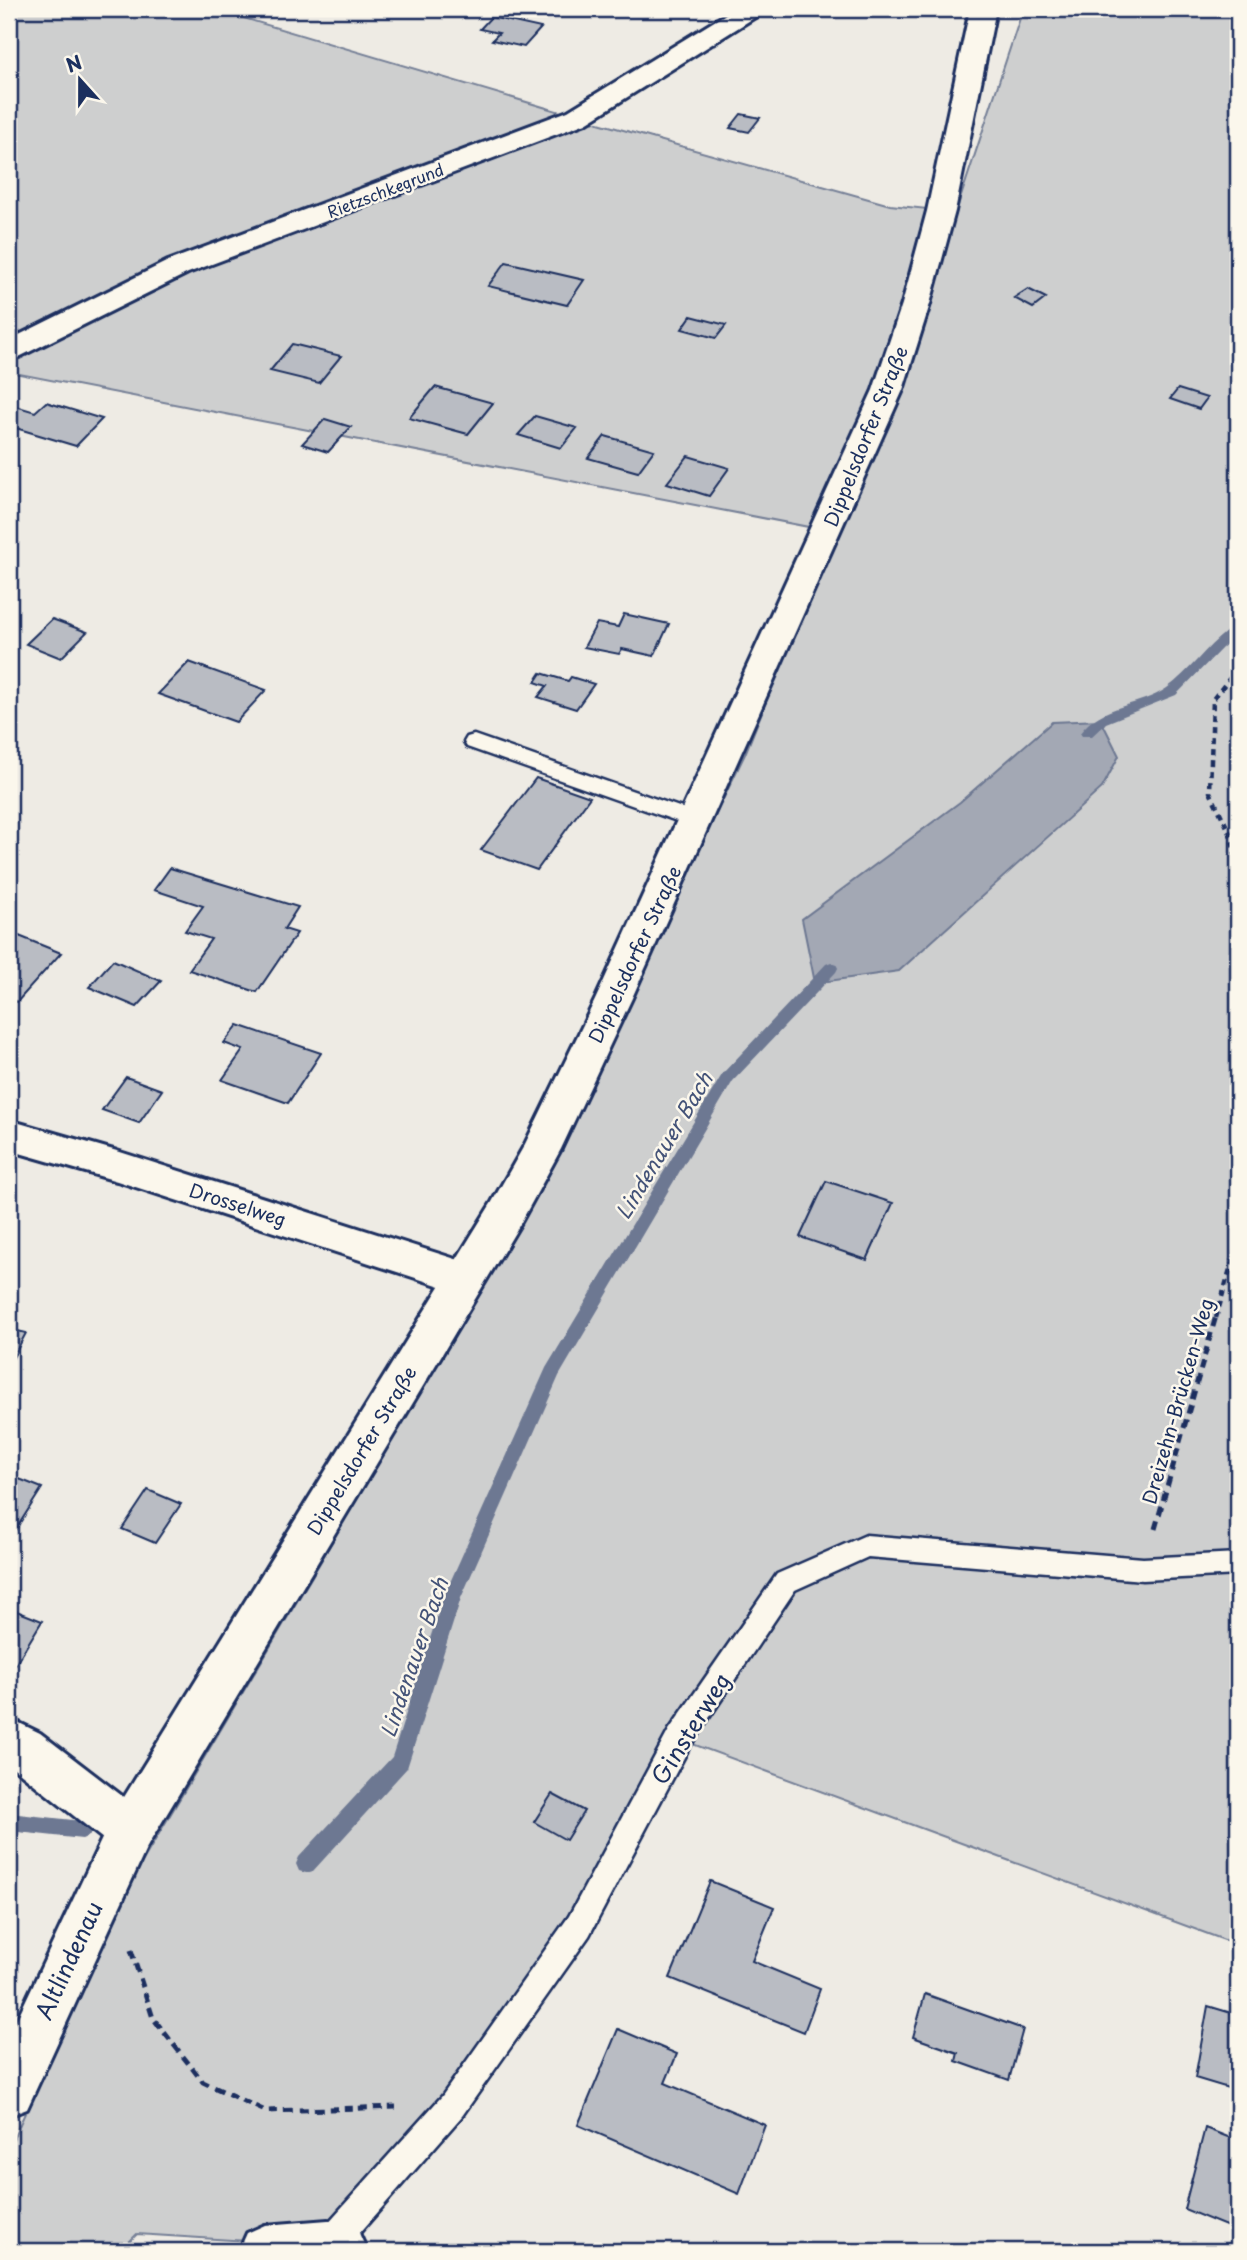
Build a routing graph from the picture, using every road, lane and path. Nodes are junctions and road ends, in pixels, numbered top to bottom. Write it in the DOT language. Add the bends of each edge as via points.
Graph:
graph roads {
  1 [pos="751,9"];
  2 [pos="983,9"];
  3 [pos="9,351"];
  4 [pos="1238,668"];
  5 [pos="474,742"];
  6 [pos="695,820"];
  7 [pos="1238,868"];
  8 [pos="9,1135"];
  9 [pos="1238,1241"];
  10 [pos="465,1278"];
  11 [pos="1238,1563"];
  12 [pos="1143,1569"];
  13 [pos="9,1739"];
  14 [pos="130,1830"];
  15 [pos="107,1875"];
  16 [pos="9,2091"];
  17 [pos="453,2106"];
  18 [pos="334,2249"];
  19 [pos="265,2251"];
  1 -- 3 [label="street, Rietzschkegrund" via="577,117 178,268"];
  2 -- 6 [label="street, Dippelsdorfer Straße" via="941,211 888,390"];
  4 -- 7 [label="path" via="1213,699 1210,792 1230,832"];
  5 -- 6 [label="lane"];
  6 -- 10 [label="street, Dippelsdorfer Straße" via="542,1149"];
  8 -- 10 [label="street, Drosselweg"];
  9 -- 12 [label="path, Dreizehn-Brücken-Weg"];
  10 -- 14 [label="street, Dippelsdorfer Straße"];
  11 -- 12 [label="lane, Ginsterweg"];
  12 -- 17 [label="lane, Ginsterweg" via="866,1546 786,1583 679,1739 579,1926"];
  13 -- 14 [label="street"];
  14 -- 15 [label="street, Altlindenau"];
  15 -- 16 [label="street, Altlindenau"];
  15 -- 17 [label="path" via="153,2018 203,2082 265,2111"];
  17 -- 18 [label="lane, Ginsterweg"];
  18 -- 19 [label="street"];
}
